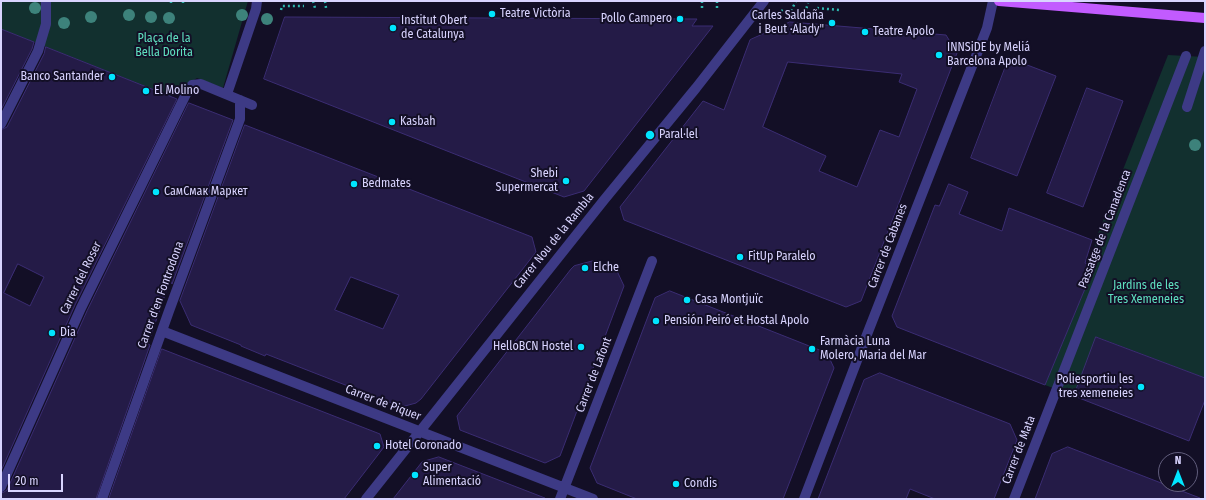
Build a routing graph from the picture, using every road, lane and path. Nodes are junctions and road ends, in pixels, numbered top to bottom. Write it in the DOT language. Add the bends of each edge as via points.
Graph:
graph roads {
  1 [pos="46,1"];
  2 [pos="171,1"];
  3 [pos="183,1"];
  4 [pos="257,1"];
  5 [pos="313,1"];
  6 [pos="325,1"];
  7 [pos="702,1"];
  8 [pos="717,1"];
  9 [pos="764,1"];
  10 [pos="993,1"];
  11 [pos="999,1"];
  12 [pos="795,2"];
  13 [pos="808,3"];
  14 [pos="171,6"];
  15 [pos="183,6"];
  16 [pos="304,6"];
  17 [pos="315,8"];
  18 [pos="326,8"];
  19 [pos="702,8"];
  20 [pos="717,8"];
  21 [pos="817,8"];
  22 [pos="281,10"];
  23 [pos="783,10"];
  24 [pos="839,10"];
  25 [pos="791,11"];
  26 [pos="806,13"];
  27 [pos="777,14"];
  28 [pos="1205,18"];
  29 [pos="1205,51"];
  30 [pos="1186,56"];
  31 [pos="227,94"];
  32 [pos="240,100"];
  33 [pos="252,105"];
  34 [pos="1188,107"];
  35 [pos="1,124"];
  36 [pos="652,261"];
  37 [pos="162,330"];
  38 [pos="1047,411"];
  39 [pos="420,431"];
  40 [pos="1,487"];
  41 [pos="565,487"];
  42 [pos="102,499"];
  43 [pos="366,499"];
  44 [pos="560,499"];
  45 [pos="593,499"];
  46 [pos="804,499"];
  47 [pos="1014,499"];
  1 -- 35 [label="street" via="46,24 38,51"];
  2 -- 14 [label="path"];
  3 -- 15 [label="path"];
  4 -- 31 [label="street"];
  5 -- 17 [label="path"];
  6 -- 18 [label="path"];
  7 -- 19 [label="path"];
  8 -- 20 [label="path"];
  9 -- 39 [label="street, Carrer Nou de la Rambla"];
  10 -- 46 [label="street, Carrer de Cabanes" via="987,28"];
  11 -- 28 [label="main road"];
  12 -- 25 [label="path"];
  13 -- 26 [label="path"];
  16 -- 22 [label="path" via="282,6"];
  21 -- 24 [label="path"];
  23 -- 27 [label="path"];
  29 -- 34 [label="street"];
  30 -- 38 [label="street, Passatge de la Canadenca"];
  31 -- 32 [label="street"];
  31 -- 40 [label="street, Carrer del Roser" via="201,84 192,85 188,90 81,308"];
  32 -- 33 [label="street"];
  32 -- 37 [label="street, Carrer d'en Fontrodona" via="240,119"];
  36 -- 41 [label="street, Carrer de Lafont"];
  37 -- 39 [label="street, Carrer de Piquer"];
  37 -- 42 [label="street, Carrer d'en Fontrodona"];
  38 -- 47 [label="street, Carrer de Mata"];
  39 -- 41 [label="street, Carrer de Piquer"];
  39 -- 43 [label="street, Carrer Nou de la Rambla"];
  41 -- 44 [label="street, Carrer de Lafont"];
  41 -- 45 [label="street, Carrer de Piquer"];
}
